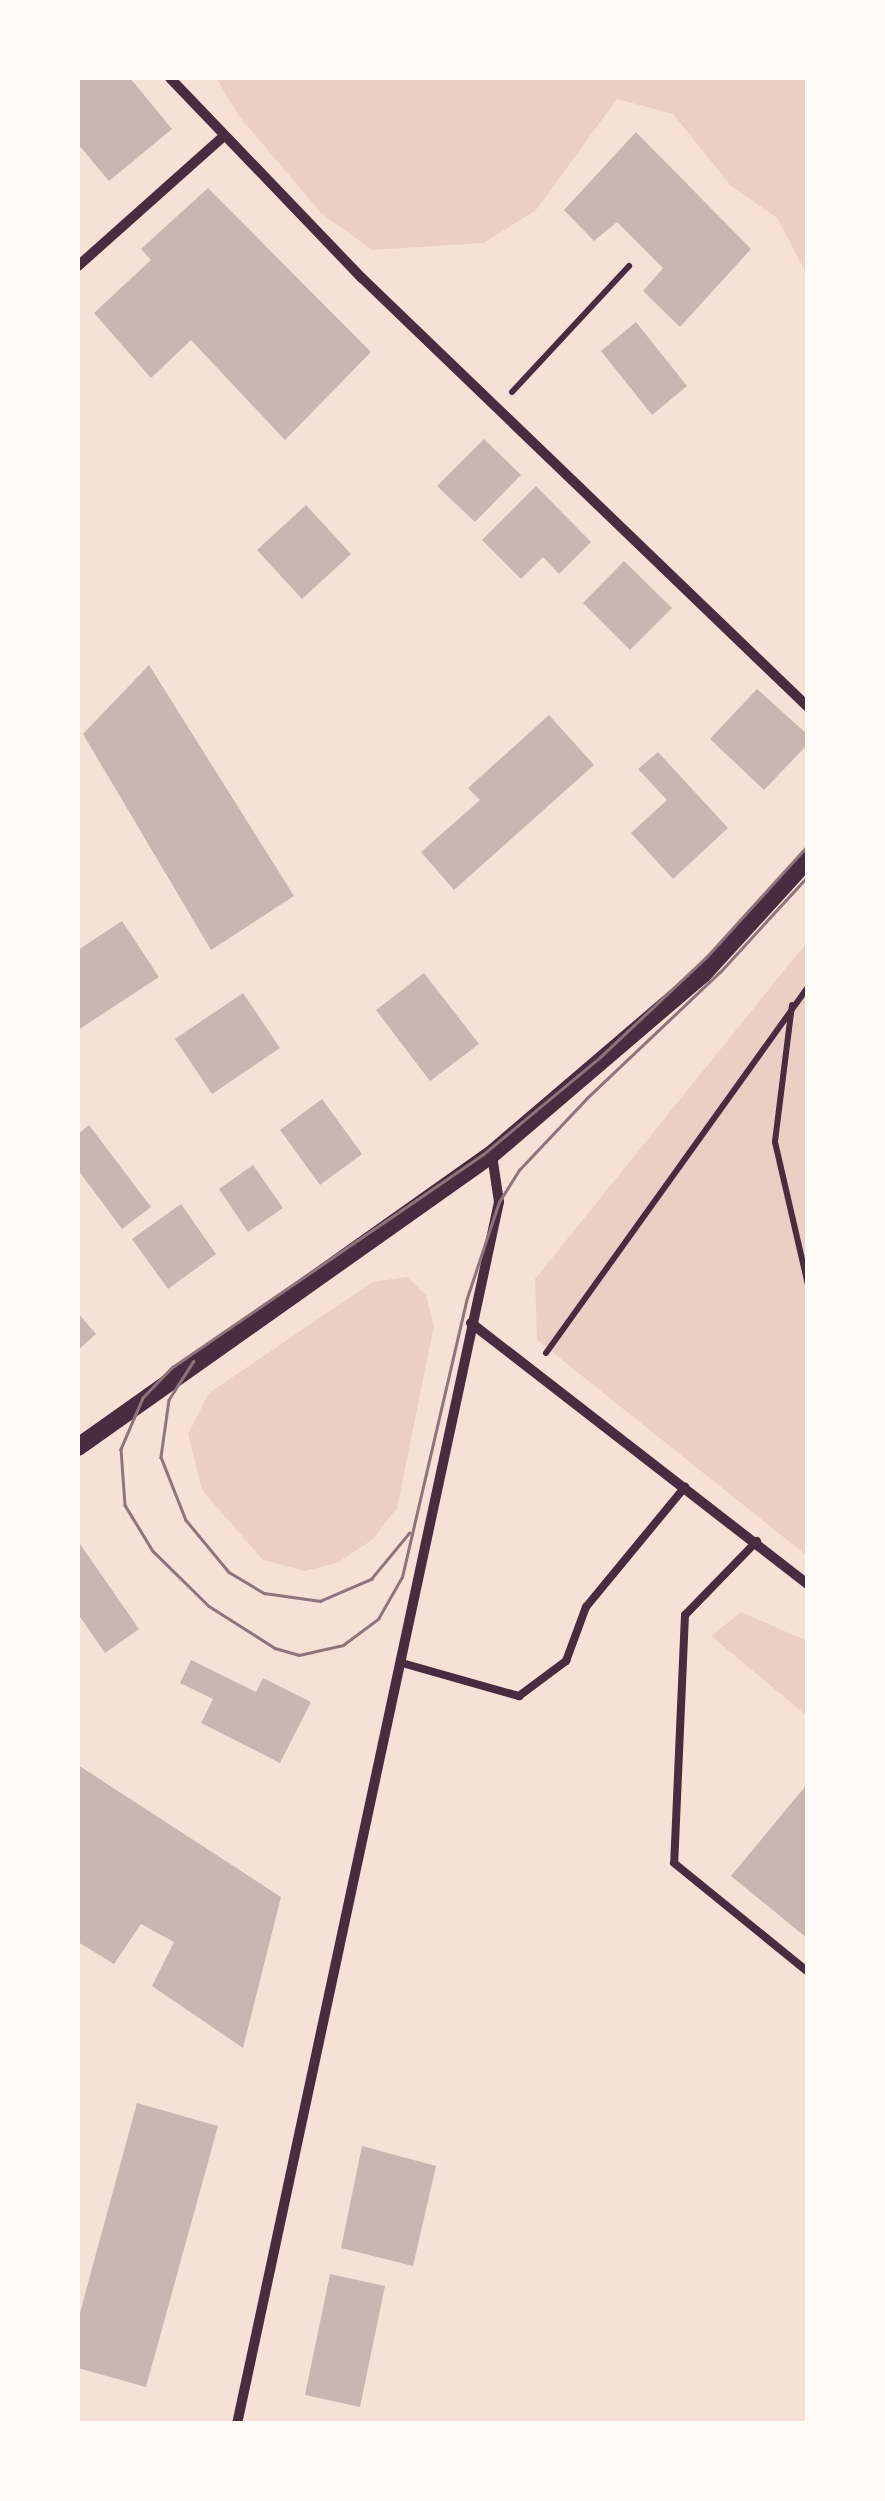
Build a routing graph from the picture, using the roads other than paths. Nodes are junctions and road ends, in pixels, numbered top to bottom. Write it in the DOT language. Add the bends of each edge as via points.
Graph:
graph roads {
  1 [pos="170,78"];
  2 [pos="224,136"];
  3 [pos="78,266"];
  4 [pos="808,707"];
  5 [pos="808,859"];
  6 [pos="492,1154"];
  7 [pos="471,1323"];
  8 [pos="78,1447"];
  9 [pos="685,1487"];
  10 [pos="757,1542"];
  11 [pos="808,1584"];
  12 [pos="402,1663"];
  13 [pos="808,1972"];
  14 [pos="236,2424"];
  1 -- 2 [label="street"];
  2 -- 3 [label="street"];
  2 -- 4 [label="street"];
  5 -- 6 [label="street" via="703,974"];
  6 -- 7 [label="street" via="499,1202"];
  6 -- 8 [label="street"];
  7 -- 9 [label="street"];
  7 -- 12 [label="street"];
  9 -- 10 [label="street"];
  9 -- 12 [label="lane" via="586,1607 566,1661 520,1696"];
  10 -- 11 [label="street"];
  10 -- 13 [label="lane" via="685,1615 674,1864"];
  12 -- 14 [label="street"];
}
